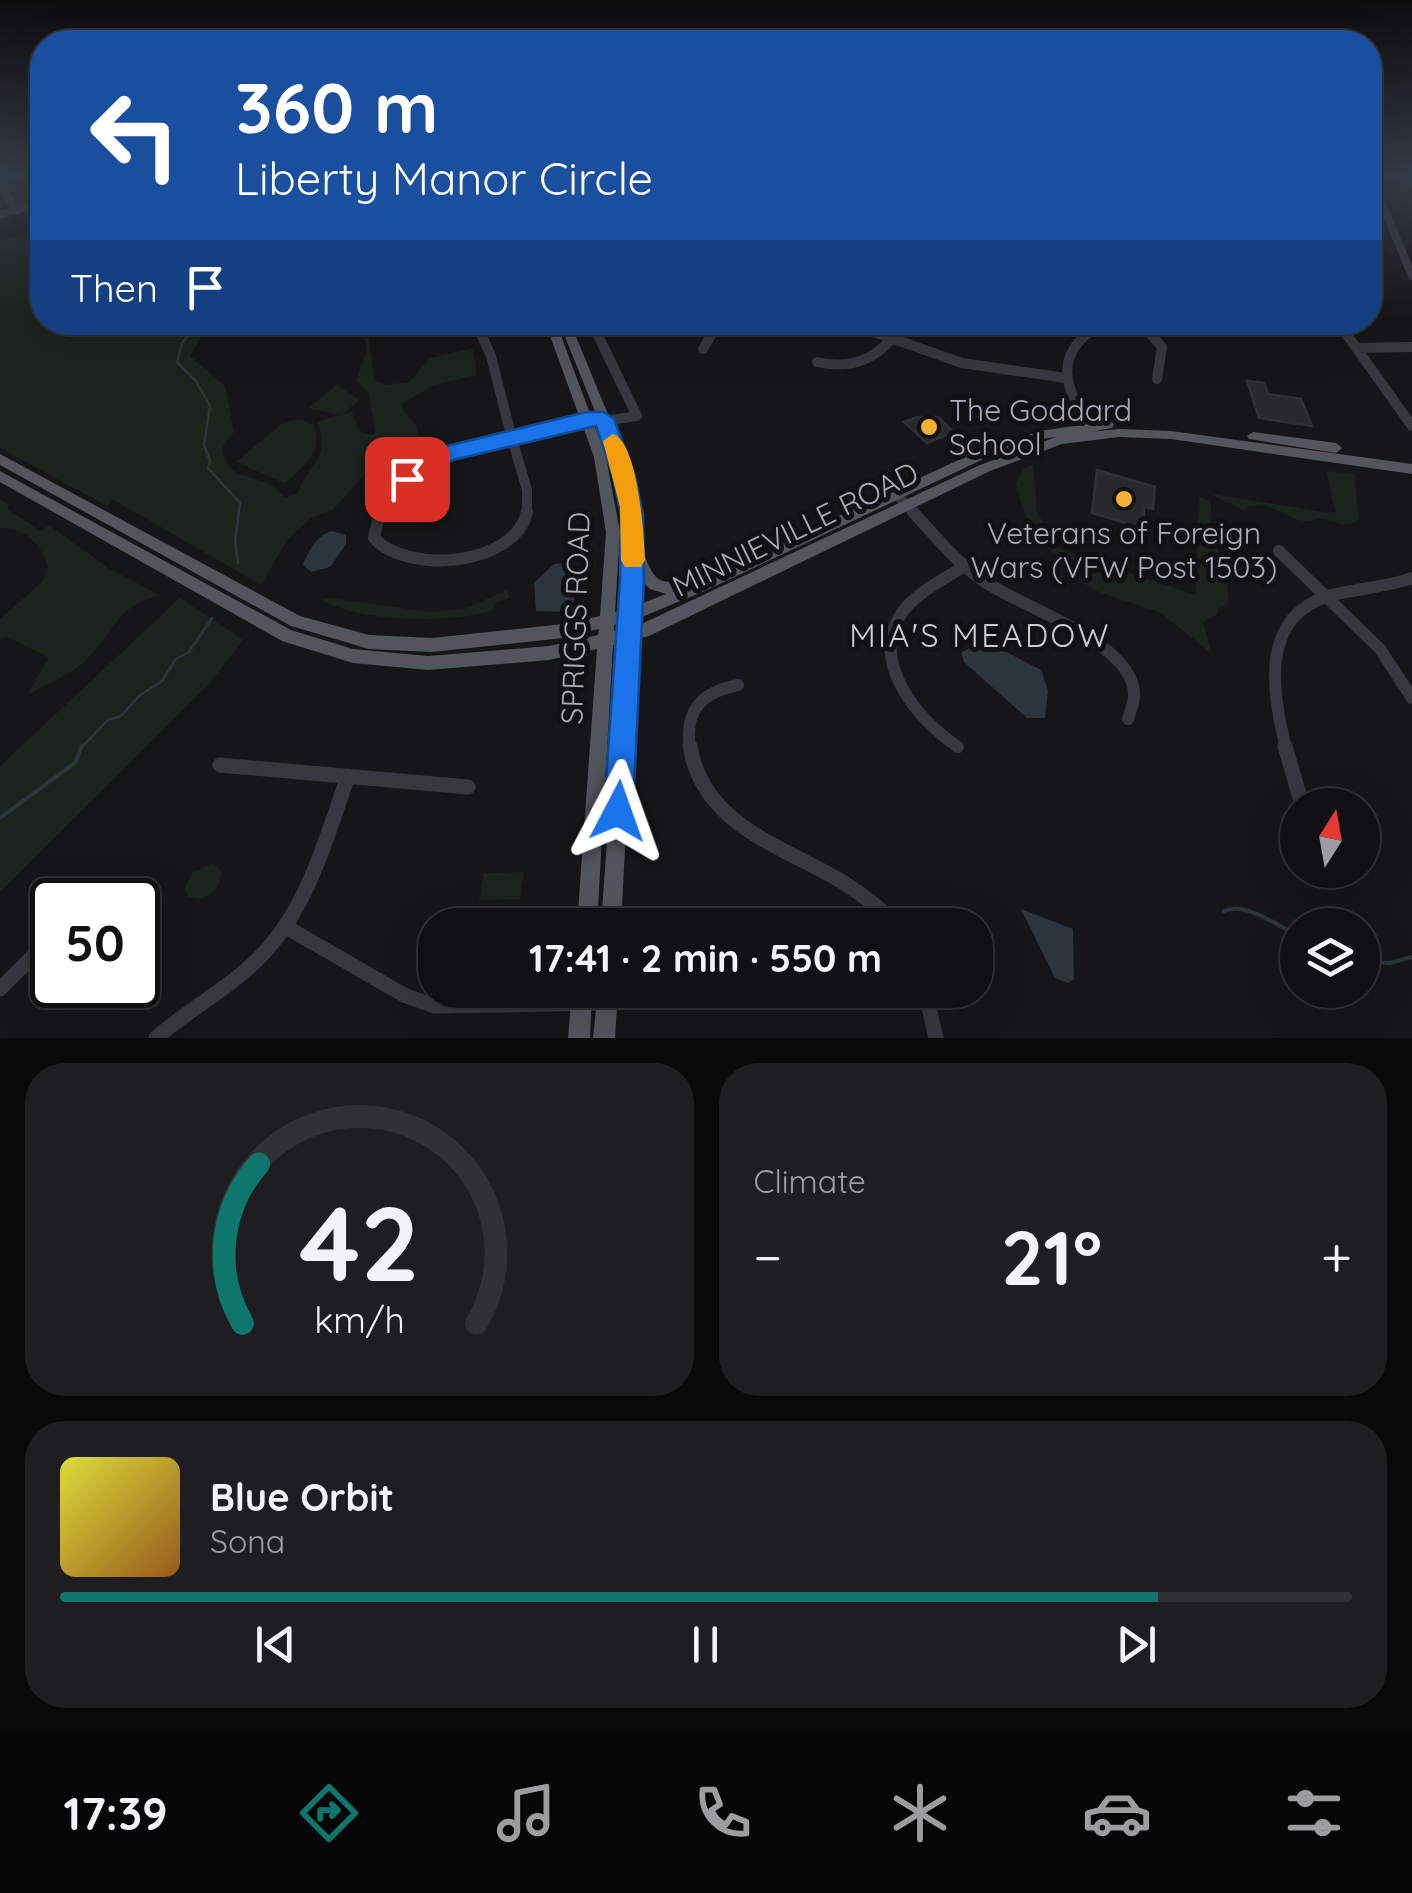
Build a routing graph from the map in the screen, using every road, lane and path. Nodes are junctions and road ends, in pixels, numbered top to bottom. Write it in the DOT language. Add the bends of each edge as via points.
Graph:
graph roads {
  1 [pos="1390,223"];
  2 [pos="1412,276"];
  3 [pos="482,335"];
  4 [pos="556,335"];
  5 [pos="568,335"];
  6 [pos="598,335"];
  7 [pos="710,335"];
  8 [pos="882,335"];
  9 [pos="896,335"];
  10 [pos="1085,335"];
  11 [pos="1151,335"];
  12 [pos="1347,335"];
  13 [pos="893,339"];
  14 [pos="1412,347"];
  15 [pos="1356,348"];
  16 [pos="702,349"];
  17 [pos="818,362"];
  18 [pos="1066,378"];
  19 [pos="1157,379"];
  20 [pos="595,419"];
  21 [pos="1412,426"];
  22 [pos="1092,431"];
  23 [pos="511,437"];
  24 [pos="0,459"];
  25 [pos="1412,460"];
  26 [pos="1412,469"];
  27 [pos="0,476"];
  28 [pos="901,499"];
  29 [pos="632,523"];
  30 [pos="1279,551"];
  31 [pos="964,566"];
  32 [pos="732,572"];
  33 [pos="1412,578"];
  34 [pos="1328,596"];
  35 [pos="630,614"];
  36 [pos="610,621"];
  37 [pos="630,635"];
  38 [pos="608,640"];
  39 [pos="738,685"];
  40 [pos="1412,698"];
  41 [pos="1128,719"];
  42 [pos="958,746"];
  43 [pos="220,765"];
  44 [pos="348,776"];
  45 [pos="468,786"];
  46 [pos="1298,788"];
  47 [pos="588,908"];
  48 [pos="613,908"];
  49 [pos="881,908"];
  50 [pos="286,927"];
  51 [pos="30,958"];
  52 [pos="0,989"];
  53 [pos="418,1001"];
  54 [pos="581,1008"];
  55 [pos="606,1008"];
  56 [pos="930,1008"];
  57 [pos="156,1038"];
  58 [pos="579,1038"];
  59 [pos="604,1038"];
  60 [pos="936,1038"];
  1 -- 2 [label="street"];
  3 -- 23 [label="street"];
  4 -- 20 [label="main road, SPRIGGS ROAD"];
  5 -- 20 [label="main road, SPRIGGS ROAD"];
  6 -- 20 [label="street" via="637,416"];
  7 -- 16 [label="street"];
  8 -- 13 [label="street"];
  9 -- 13 [label="street"];
  10 -- 18 [label="street" via="1074,343"];
  11 -- 19 [label="street" via="1162,347"];
  12 -- 15 [label="street"];
  13 -- 17 [label="street" via="862,364"];
  13 -- 18 [label="street" via="980,368"];
  14 -- 15 [label="street"];
  15 -- 21 [label="street"];
  18 -- 22 [label="street"];
  20 -- 23 [label="street"];
  20 -- 29 [label="main road, SPRIGGS ROAD" via="624,476"];
  20 -- 36 [label="main road, SPRIGGS ROAD" via="610,505"];
  22 -- 25 [label="main road, MINNIEVILLE ROAD" via="1168,426"];
  22 -- 26 [label="main road, MINNIEVILLE ROAD" via="1170,434"];
  22 -- 28 [label="main road, MINNIEVILLE ROAD"];
  23 -- 23 [label="street" via="446,454 413,473 378,512 376,542 394,555 460,560 501,548 524,524 528,504"];
  24 -- 36 [label="main road, MINNIEVILLE ROAD" via="283,615 340,636 443,644"];
  27 -- 38 [label="main road, MINNIEVILLE ROAD" via="263,624 333,652 444,662 549,653"];
  28 -- 31 [label="street"];
  28 -- 32 [label="main road, MINNIEVILLE ROAD"];
  28 -- 37 [label="main road, MINNIEVILLE ROAD" via="688,612"];
  29 -- 32 [label="main road" via="649,583 673,589"];
  29 -- 35 [label="main road, SPRIGGS ROAD"];
  30 -- 34 [label="street"];
  31 -- 41 [label="street" via="1107,650 1135,690"];
  31 -- 42 [label="street" via="906,608 891,644 905,690 932,729"];
  32 -- 35 [label="main road, MINNIEVILLE ROAD"];
  33 -- 34 [label="street"];
  34 -- 40 [label="street" via="1380,649"];
  34 -- 46 [label="street" via="1293,615 1274,653 1275,695"];
  35 -- 36 [label="main road, MINNIEVILLE ROAD"];
  35 -- 37 [label="main road, SPRIGGS ROAD"];
  36 -- 38 [label="main road, SPRIGGS ROAD"];
  37 -- 38 [label="main road, MINNIEVILLE ROAD"];
  37 -- 48 [label="main road, SPRIGGS ROAD"];
  38 -- 47 [label="main road, SPRIGGS ROAD"];
  39 -- 49 [label="street" via="708,693 694,714 690,754 704,793 730,819"];
  43 -- 44 [label="street"];
  44 -- 45 [label="street"];
  44 -- 50 [label="street"];
  50 -- 53 [label="street"];
  50 -- 57 [label="street" via="237,977"];
  51 -- 52 [label="street"];
  54 -- 58 [label="main road"];
  55 -- 59 [label="main road"];
  56 -- 60 [label="street"];
}
